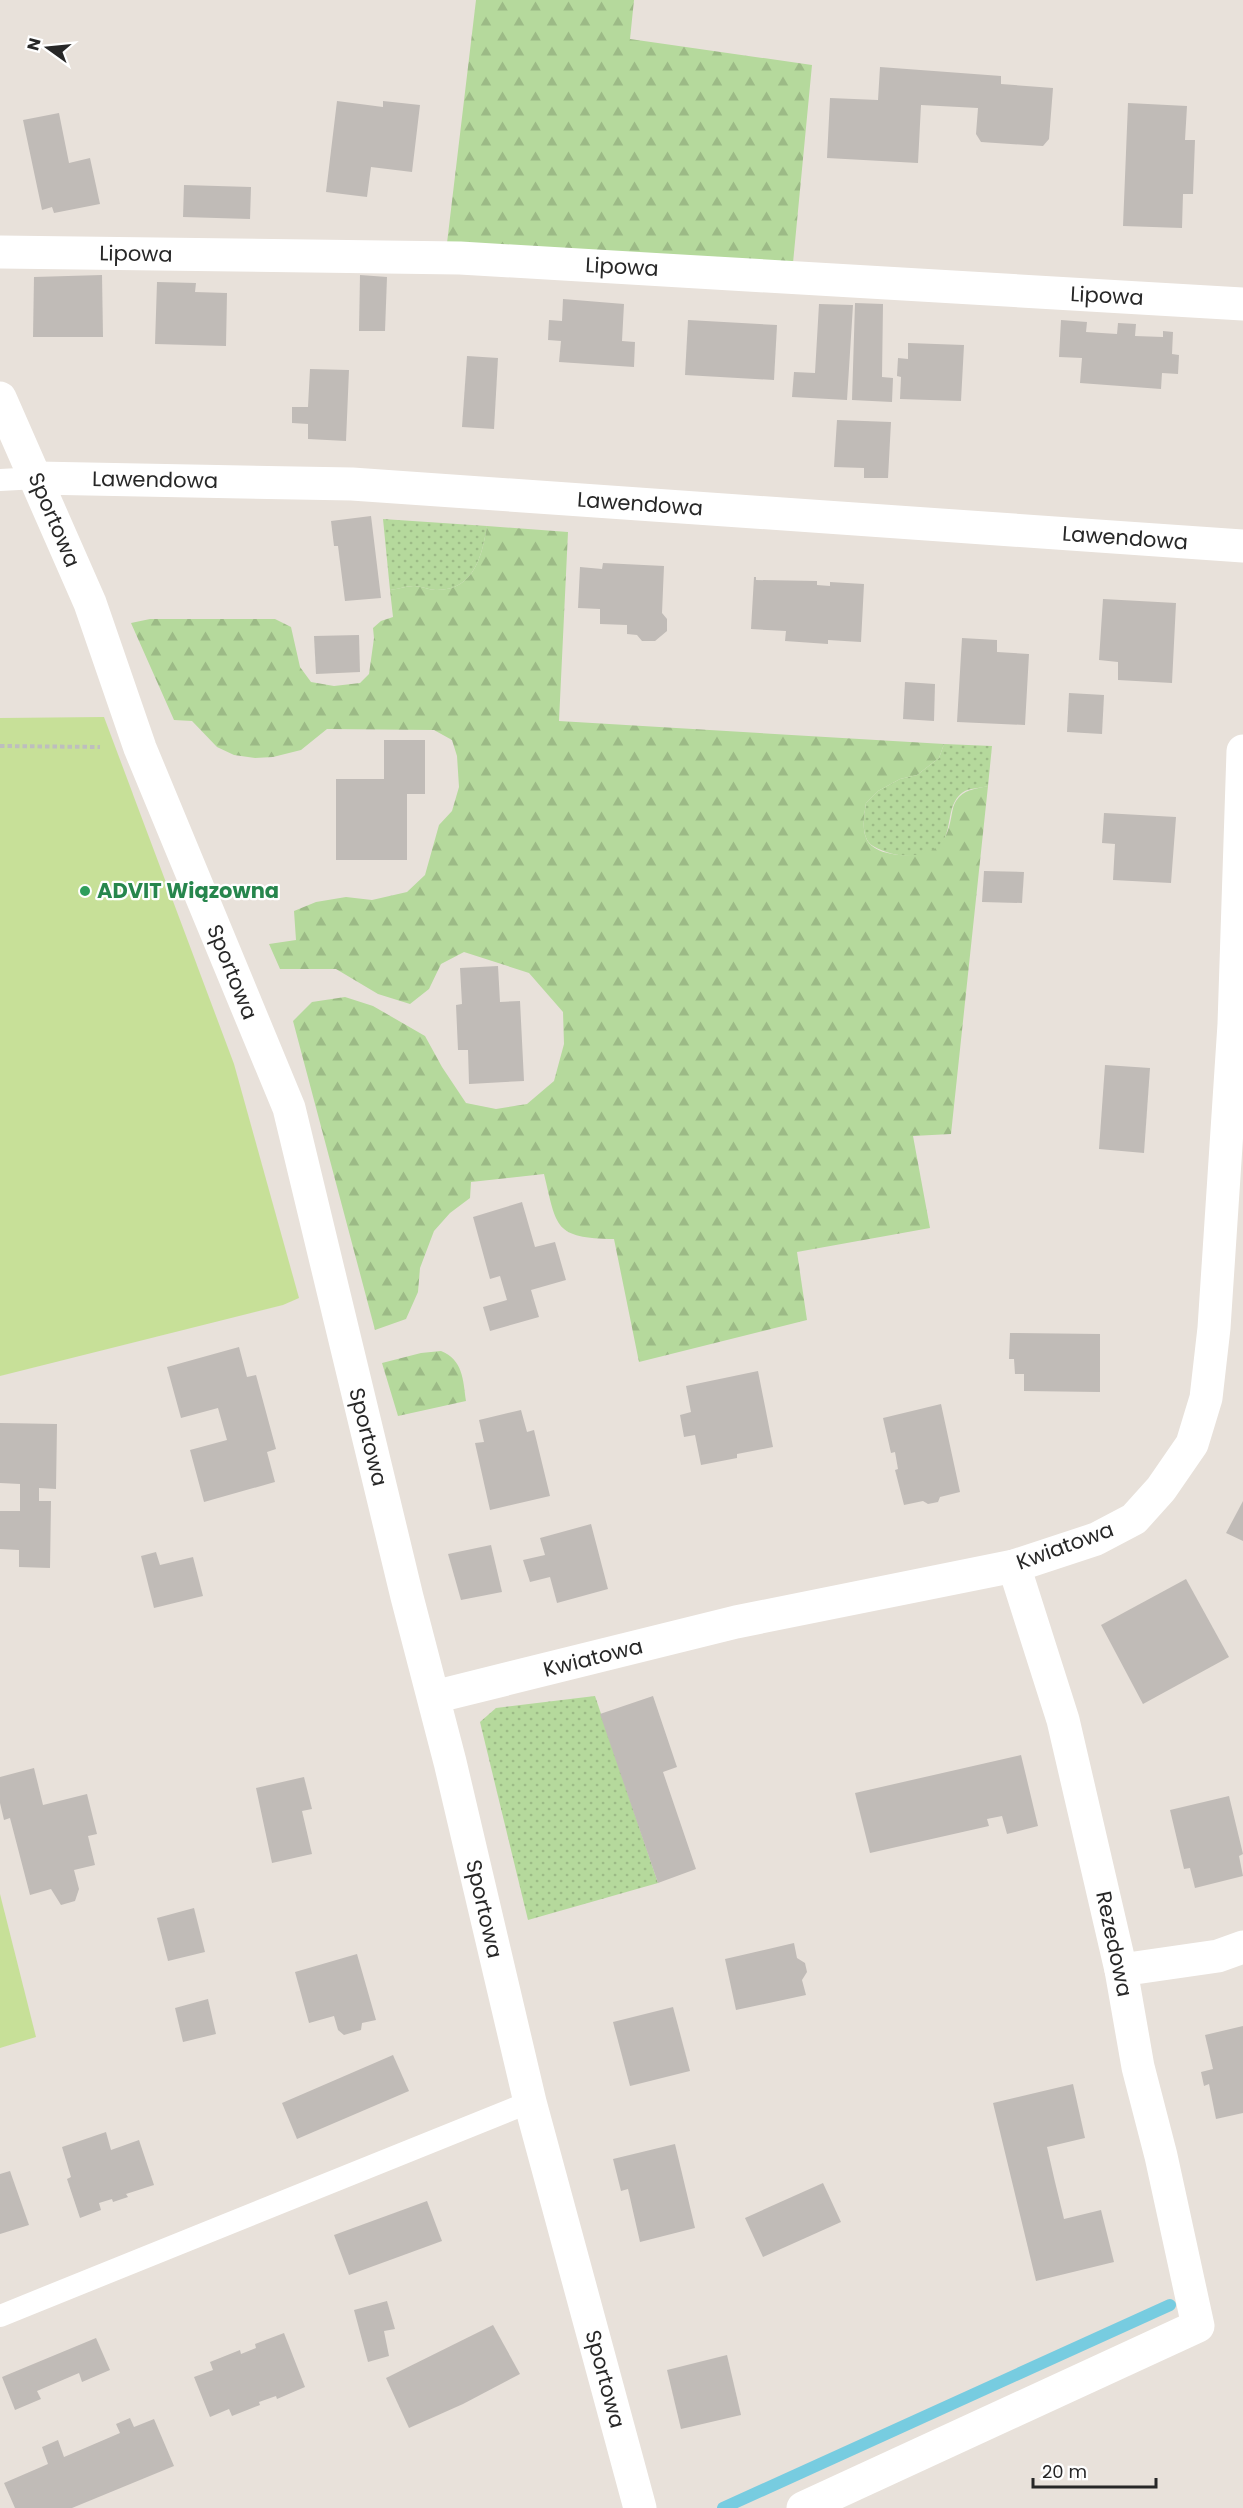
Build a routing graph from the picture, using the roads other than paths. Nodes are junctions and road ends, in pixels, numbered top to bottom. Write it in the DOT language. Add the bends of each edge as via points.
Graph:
graph roads {
  1 [pos="0,252"];
  2 [pos="1243,304"];
  3 [pos="0,398"];
  4 [pos="37,478"];
  5 [pos="0,480"];
  6 [pos="1243,546"];
  7 [pos="1243,751"];
  8 [pos="1238,1025"];
  9 [pos="1014,1566"];
  10 [pos="434,1697"];
  11 [pos="1243,1947"];
  12 [pos="1121,1970"];
  13 [pos="530,2102"];
  14 [pos="0,2316"];
  15 [pos="640,2508"];
  16 [pos="803,2508"];
  1 -- 2 [label="street, Lipowa" via="460,258"];
  3 -- 4 [label="street, Sportowa"];
  4 -- 5 [label="lane"];
  4 -- 6 [label="street, Lawendowa" via="352,484"];
  4 -- 10 [label="street, Sportowa" via="90,603 140,748 289,1108"];
  7 -- 8 [label="street, Kwiatowa"];
  8 -- 9 [label="street, Kwiatowa" via="1214,1328 1206,1398 1192,1444 1161,1489 1134,1519 1096,1539"];
  9 -- 10 [label="street, Kwiatowa" via="736,1622"];
  9 -- 12 [label="street, Rezedowa" via="1063,1720"];
  10 -- 13 [label="street, Sportowa"];
  11 -- 12 [label="street" via="1218,1956"];
  12 -- 16 [label="street, Rezedowa" via="1138,2067 1198,2326"];
  13 -- 14 [label="lane"];
  13 -- 15 [label="street, Sportowa"];
}
